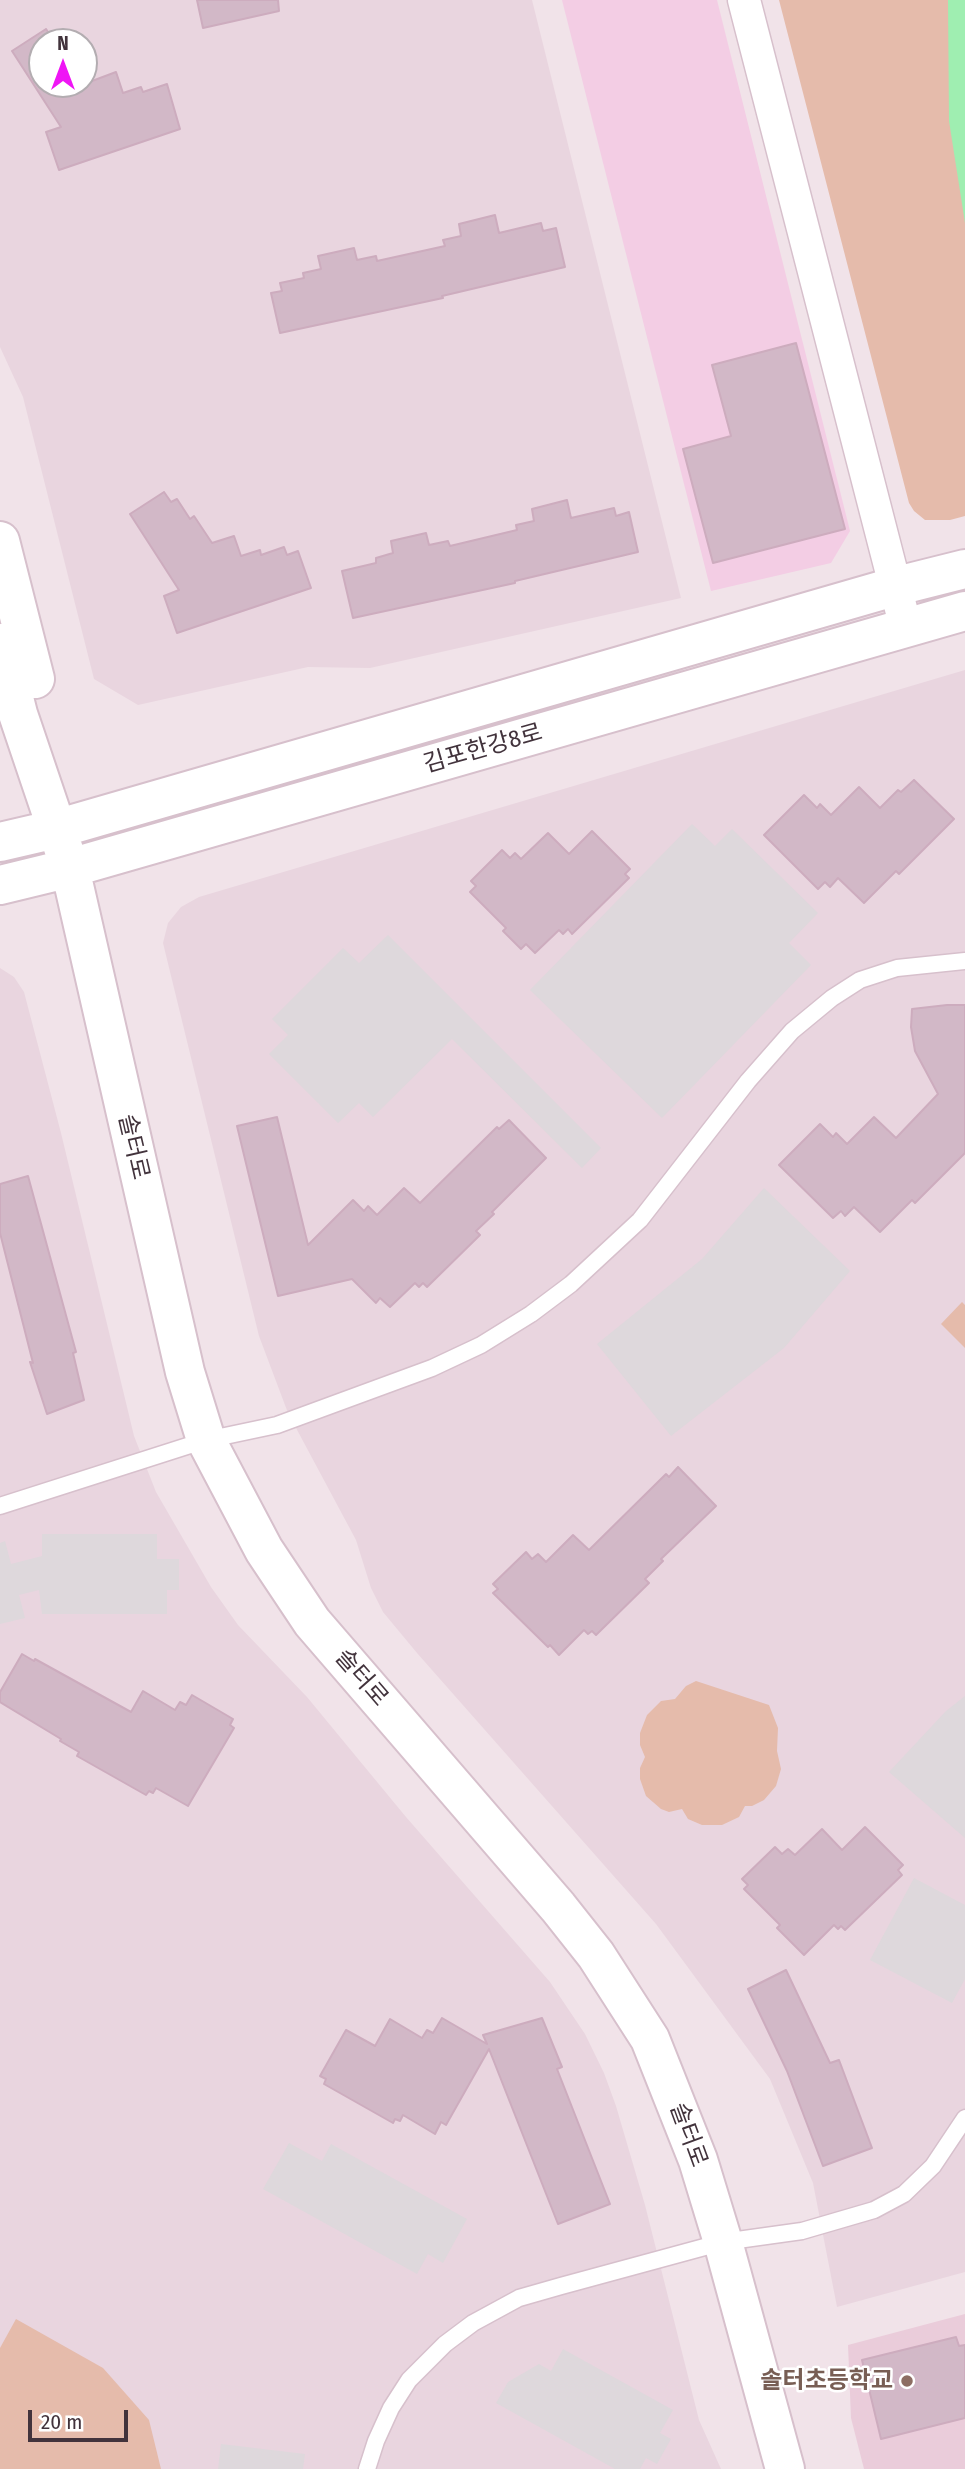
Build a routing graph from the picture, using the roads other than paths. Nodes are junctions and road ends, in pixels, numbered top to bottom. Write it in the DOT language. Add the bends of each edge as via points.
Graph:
graph roads {
  1 [pos="744,0"];
  2 [pos="0,541"];
  3 [pos="965,569"];
  4 [pos="897,586"];
  5 [pos="965,611"];
  6 [pos="906,628"];
  7 [pos="0,643"];
  8 [pos="56,830"];
  9 [pos="0,842"];
  10 [pos="70,868"];
  11 [pos="0,885"];
  12 [pos="965,961"];
  13 [pos="206,1440"];
  14 [pos="0,1506"];
  15 [pos="965,2118"];
  16 [pos="723,2242"];
  17 [pos="367,2469"];
  18 [pos="785,2469"];
  1 -- 4 [label="street"];
  2 -- 8 [label="street, 솔터로" via="45,719"];
  3 -- 4 [label="street, 김포한강8로"];
  4 -- 6 [label="street"];
  4 -- 8 [label="street, 김포한강8로"];
  5 -- 6 [label="street, 김포한강8로"];
  6 -- 10 [label="street, 김포한강8로"];
  7 -- 8 [label="street, 솔터로"];
  8 -- 9 [label="street, 김포한강8로"];
  8 -- 10 [label="street, 솔터로"];
  10 -- 11 [label="street, 김포한강8로"];
  10 -- 13 [label="street, 솔터로" via="185,1372"];
  12 -- 13 [label="lane" via="897,968 860,980 832,998 792,1031 748,1081 640,1220 531,1314 432,1368 277,1425"];
  13 -- 14 [label="lane"];
  13 -- 16 [label="street, 솔터로" via="264,1550 312,1622 558,1907 618,1986 650,2039 676,2101"];
  15 -- 16 [label="lane" via="933,2166 904,2194 874,2210 802,2231"];
  16 -- 17 [label="lane" via="519,2298 473,2323 409,2380 381,2430"];
  16 -- 18 [label="street, 솔터로"];
}
